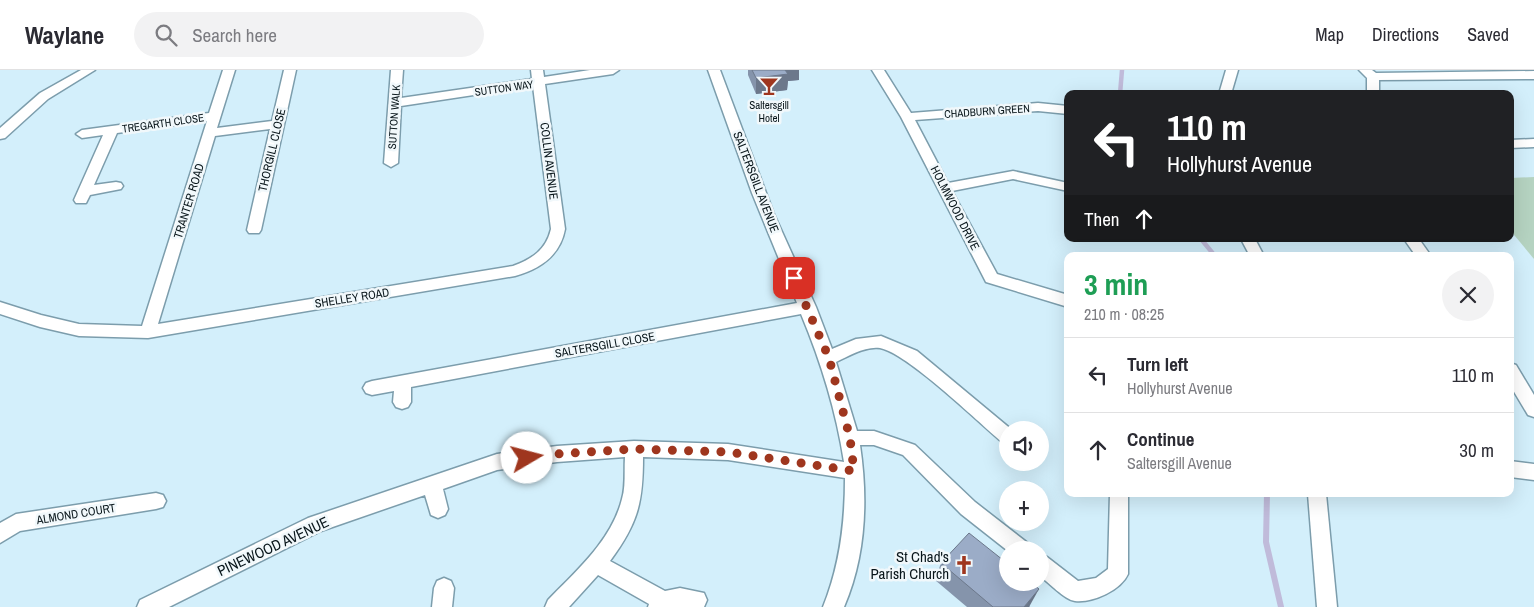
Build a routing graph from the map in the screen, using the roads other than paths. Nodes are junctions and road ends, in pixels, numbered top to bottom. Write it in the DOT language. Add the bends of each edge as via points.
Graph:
graph roads {
  1 [pos="229,70"];
  2 [pos="290,70"];
  3 [pos="397,70"];
  4 [pos="613,70"];
  5 [pos="714,70"];
  6 [pos="878,70"];
  7 [pos="1232,70"];
  8 [pos="83,71"];
  9 [pos="1369,74"];
  10 [pos="1534,75"];
  11 [pos="538,76"];
  12 [pos="1226,90"];
  13 [pos="1372,90"];
  14 [pos="395,103"];
  15 [pos="1064,110"];
  16 [pos="215,116"];
  17 [pos="907,117"];
  18 [pos="277,124"];
  19 [pos="112,130"];
  20 [pos="210,133"];
  21 [pos="82,134"];
  22 [pos="0,135"];
  23 [pos="1514,144"];
  24 [pos="1534,144"];
  25 [pos="391,163"];
  26 [pos="116,186"];
  27 [pos="1064,186"];
  28 [pos="945,188"];
  29 [pos="254,230"];
  30 [pos="1413,242"];
  31 [pos="551,251"];
  32 [pos="1421,252"];
  33 [pos="1064,301"];
  34 [pos="808,307"];
  35 [pos="0,308"];
  36 [pos="148,332"];
  37 [pos="829,358"];
  38 [pos="1514,377"];
  39 [pos="403,382"];
  40 [pos="372,388"];
  41 [pos="402,402"];
  42 [pos="1534,410"];
  43 [pos="999,429"];
  44 [pos="850,438"];
  45 [pos="634,449"];
  46 [pos="1514,470"];
  47 [pos="854,471"];
  48 [pos="1534,472"];
  49 [pos="432,484"];
  50 [pos="1119,497"];
  51 [pos="1317,497"];
  52 [pos="156,501"];
  53 [pos="438,509"];
  54 [pos="0,534"];
  55 [pos="1010,541"];
  56 [pos="597,564"];
  57 [pos="1049,571"];
  58 [pos="697,600"];
  59 [pos="660,604"];
  60 [pos="147,607"];
  61 [pos="555,607"];
  62 [pos="833,607"];
  63 [pos="1328,607"];
  1 -- 16 [label="street, TRANTER ROAD"];
  2 -- 18 [label="street, THORGILL CLOSE"];
  3 -- 14 [label="street, SUTTON WALK"];
  4 -- 11 [label="street, SUTTON WAY"];
  5 -- 34 [label="street, SALTERSGILL AVENUE" via="774,232"];
  6 -- 17 [label="street, HOLMWOOD DRIVE"];
  7 -- 12 [label="street"];
  8 -- 22 [label="street" via="44,96"];
  9 -- 10 [label="street"];
  9 -- 13 [label="street"];
  11 -- 14 [label="street, SUTTON WAY"];
  11 -- 31 [label="street, COLLIN AVENUE" via="558,229"];
  14 -- 25 [label="street, SUTTON WALK"];
  15 -- 17 [label="street, CHADBURN GREEN" via="1038,107"];
  16 -- 19 [label="street, TREGARTH CLOSE"];
  16 -- 20 [label="street, TRANTER ROAD"];
  17 -- 28 [label="street, HOLMWOOD DRIVE"];
  18 -- 20 [label="street"];
  18 -- 29 [label="street, THORGILL CLOSE"];
  19 -- 21 [label="street, TREGARTH CLOSE"];
  19 -- 26 [label="street, TREGARTH CLOSE" via="83,196"];
  20 -- 36 [label="street, TRANTER ROAD"];
  23 -- 24 [label="street"];
  27 -- 28 [label="street" via="1013,175"];
  28 -- 33 [label="street, HOLMWOOD DRIVE" via="991,278"];
  30 -- 32 [label="street"];
  31 -- 36 [label="street, SHELLEY ROAD" via="530,266 515,271"];
  34 -- 37 [label="street, SALTERSGILL AVENUE"];
  34 -- 39 [label="street, SALTERSGILL CLOSE"];
  35 -- 36 [label="street, SHELLEY ROAD" via="79,330"];
  37 -- 43 [label="street" via="856,345 881,342 910,355"];
  37 -- 44 [label="street, SALTERSGILL AVENUE"];
  38 -- 42 [label="street"];
  39 -- 40 [label="street, SALTERSGILL CLOSE"];
  39 -- 41 [label="street"];
  44 -- 47 [label="street, SALTERSGILL AVENUE"];
  44 -- 55 [label="street" via="874,438 909,450 968,508"];
  45 -- 47 [label="street, PINEWOOD AVENUE" via="728,452"];
  45 -- 49 [label="street, PINEWOOD AVENUE" via="497,462"];
  45 -- 56 [label="street" via="632,498 622,526"];
  46 -- 48 [label="street"];
  47 -- 62 [label="street, SALTERSGILL AVENUE" via="855,531 840,594"];
  49 -- 53 [label="street"];
  49 -- 60 [label="street, PINEWOOD AVENUE" via="315,524"];
  50 -- 57 [label="street" via="1118,574 1100,587 1075,591"];
  51 -- 63 [label="street"];
  52 -- 54 [label="street, ALMOND COURT" via="16,523"];
  56 -- 59 [label="street"];
  56 -- 61 [label="street"];
  58 -- 59 [label="street" via="680,598"];
}
